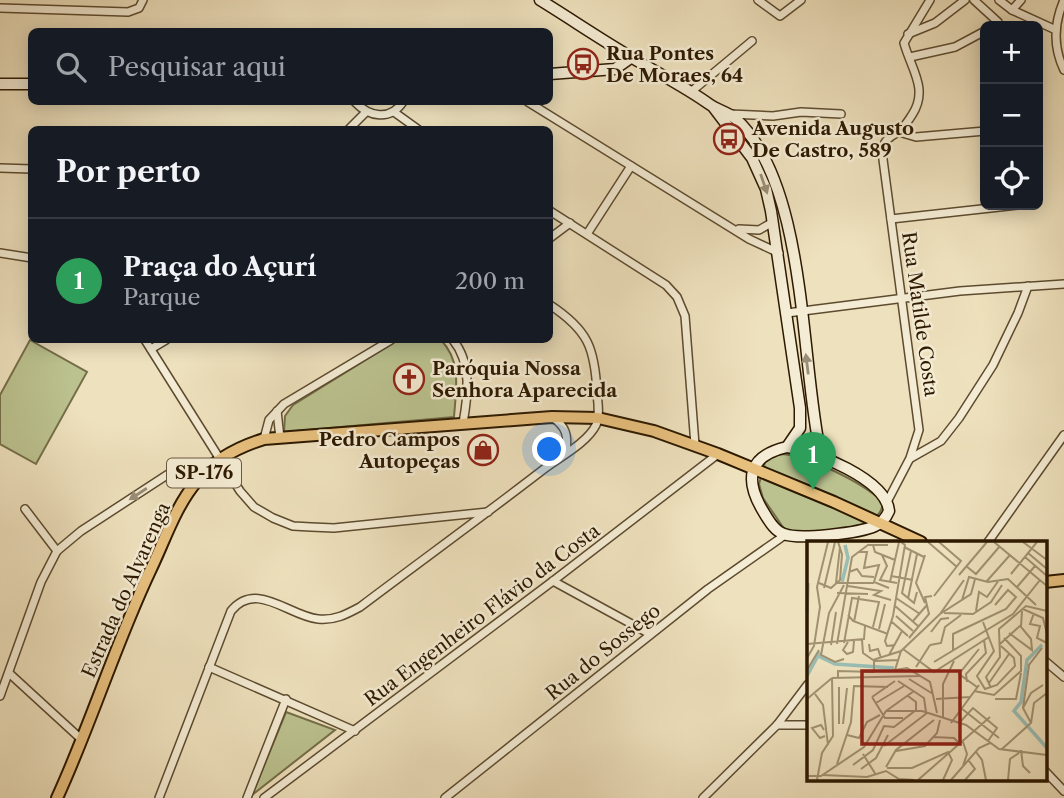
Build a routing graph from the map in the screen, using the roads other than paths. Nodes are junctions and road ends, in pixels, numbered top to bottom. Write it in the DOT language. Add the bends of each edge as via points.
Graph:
graph roads {
  1 [pos="540,0"];
  2 [pos="758,0"];
  3 [pos="801,0"];
  4 [pos="930,0"];
  5 [pos="965,0"];
  6 [pos="974,0"];
  7 [pos="999,0"];
  8 [pos="1021,0"];
  9 [pos="1064,0"];
  10 [pos="141,4"];
  11 [pos="0,8"];
  12 [pos="1012,10"];
  13 [pos="998,21"];
  14 [pos="1056,30"];
  15 [pos="908,34"];
  16 [pos="980,34"];
  17 [pos="752,41"];
  18 [pos="632,57"];
  19 [pos="910,57"];
  20 [pos="1064,70"];
  21 [pos="553,74"];
  22 [pos="0,84"];
  23 [pos="28,84"];
  24 [pos="692,91"];
  25 [pos="358,105"];
  26 [pos="400,105"];
  27 [pos="533,105"];
  28 [pos="714,107"];
  29 [pos="394,112"];
  30 [pos="366,113"];
  31 [pos="729,113"];
  32 [pos="841,114"];
  33 [pos="352,126"];
  34 [pos="413,126"];
  35 [pos="980,131"];
  36 [pos="899,132"];
  37 [pos="631,166"];
  38 [pos="0,168"];
  39 [pos="28,169"];
  40 [pos="980,209"];
  41 [pos="553,213"];
  42 [pos="891,219"];
  43 [pos="774,222"];
  44 [pos="570,223"];
  45 [pos="735,228"];
  46 [pos="587,234"];
  47 [pos="553,236"];
  48 [pos="0,253"];
  49 [pos="779,253"];
  50 [pos="28,257"];
  51 [pos="1064,284"];
  52 [pos="1028,286"];
  53 [pos="902,298"];
  54 [pos="553,307"];
  55 [pos="800,311"];
  56 [pos="786,313"];
  57 [pos="147,343"];
  58 [pos="161,343"];
  59 [pos="386,343"];
  60 [pos="455,343"];
  61 [pos="151,349"];
  62 [pos="813,407"];
  63 [pos="800,408"];
  64 [pos="277,410"];
  65 [pos="552,417"];
  66 [pos="598,418"];
  67 [pos="463,423"];
  68 [pos="1064,435"];
  69 [pos="280,438"];
  70 [pos="264,439"];
  71 [pos="695,445"];
  72 [pos="786,447"];
  73 [pos="566,452"];
  74 [pos="718,454"];
  75 [pos="821,456"];
  76 [pos="910,458"];
  77 [pos="220,460"];
  78 [pos="753,468"];
  79 [pos="197,480"];
  80 [pos="887,502"];
  81 [pos="25,509"];
  82 [pos="489,512"];
  83 [pos="881,523"];
  84 [pos="785,535"];
  85 [pos="851,538"];
  86 [pos="919,541"];
  87 [pos="989,541"];
  88 [pos="57,551"];
  89 [pos="1064,580"];
  90 [pos="553,581"];
  91 [pos="1046,582"];
  92 [pos="650,634"];
  93 [pos="1046,662"];
  94 [pos="209,667"];
  95 [pos="9,673"];
  96 [pos="1064,677"];
  97 [pos="807,685"];
  98 [pos="0,696"];
  99 [pos="286,699"];
  100 [pos="777,725"];
  101 [pos="807,725"];
  102 [pos="355,731"];
  103 [pos="81,739"];
  104 [pos="1046,772"];
  105 [pos="1064,791"];
  106 [pos="57,798"];
  107 [pos="159,798"];
  108 [pos="247,798"];
  109 [pos="264,798"];
  110 [pos="445,798"];
  111 [pos="703,798"];
  1 -- 18 [label="street"];
  2 -- 3 [label="street" via="780,16"];
  4 -- 15 [label="street"];
  5 -- 15 [label="street" via="934,23"];
  6 -- 13 [label="street"];
  7 -- 12 [label="street"];
  8 -- 12 [label="street"];
  9 -- 14 [label="street"];
  10 -- 11 [label="street" via="135,11 120,13"];
  12 -- 14 [label="street"];
  14 -- 20 [label="street" via="1056,50"];
  15 -- 19 [label="street, Rua Matilde Costa" via="904,43"];
  16 -- 19 [label="street" via="955,47"];
  17 -- 24 [label="street"];
  18 -- 21 [label="street" via="615,69"];
  18 -- 24 [label="street"];
  19 -- 36 [label="street, Rua Matilde Costa" via="919,105"];
  22 -- 23 [label="street"];
  24 -- 28 [label="street"];
  25 -- 30 [label="street"];
  26 -- 29 [label="street"];
  27 -- 37 [label="street"];
  28 -- 31 [label="street"];
  28 -- 43 [label="street, one-way" via="752,158"];
  29 -- 30 [label="street"];
  29 -- 34 [label="street"];
  30 -- 33 [label="street"];
  31 -- 32 [label="street"];
  31 -- 55 [label="street" via="748,132 775,178 792,248"];
  35 -- 36 [label="street" via="916,137"];
  36 -- 42 [label="street, Rua Matilde Costa" via="886,139 882,152"];
  37 -- 45 [label="street"];
  37 -- 46 [label="street"];
  38 -- 39 [label="street"];
  40 -- 42 [label="street"];
  41 -- 44 [label="street"];
  42 -- 53 [label="street, Rua Matilde Costa"];
  43 -- 45 [label="street" via="760,230"];
  43 -- 49 [label="street"];
  44 -- 46 [label="street"];
  44 -- 47 [label="street"];
  45 -- 49 [label="street"];
  46 -- 71 [label="street" via="666,285 682,306"];
  48 -- 50 [label="street"];
  49 -- 56 [label="street"];
  51 -- 52 [label="street"];
  52 -- 53 [label="street"];
  52 -- 76 [label="street" via="993,365 960,418 941,441"];
  53 -- 55 [label="street"];
  53 -- 76 [label="street, Rua Matilde Costa" via="919,415"];
  54 -- 66 [label="street" via="587,339 596,374"];
  55 -- 56 [label="street"];
  62 -- 55 [label="street, one-way"];
  56 -- 63 [label="street"];
  57 -- 61 [label="street"];
  58 -- 61 [label="street"];
  59 -- 64 [label="street"];
  60 -- 67 [label="street" via="466,374"];
  61 -- 77 [label="street"];
  62 -- 63 [label="street"];
  62 -- 75 [label="street"];
  63 -- 72 [label="street" via="800,428"];
  64 -- 69 [label="street"];
  64 -- 70 [label="street"];
  65 -- 66 [label="main road, Estrada do Alvarenga / SP-176"];
  65 -- 67 [label="main road, Estrada do Alvarenga / SP-176"];
  65 -- 73 [label="street" via="565,427"];
  66 -- 71 [label="main road, Estrada do Alvarenga / SP-176"];
  66 -- 73 [label="street" via="590,433"];
  67 -- 69 [label="main road, Estrada do Alvarenga / SP-176"];
  68 -- 87 [label="street"];
  69 -- 70 [label="main road, Estrada do Alvarenga / SP-176"];
  70 -- 77 [label="main road, Estrada do Alvarenga / SP-176"];
  71 -- 74 [label="main road, Estrada do Alvarenga / SP-176"];
  72 -- 75 [label="street"];
  72 -- 78 [label="street" via="766,454"];
  73 -- 82 [label="street"];
  74 -- 78 [label="main road, Estrada do Alvarenga / SP-176"];
  74 -- 90 [label="street, Rua Engenheiro Flávio da Costa"];
  75 -- 80 [label="street" via="862,478"];
  76 -- 80 [label="street, Rua Matilde Costa"];
  77 -- 79 [label="main road, Estrada do Alvarenga / SP-176"];
  77 -- 82 [label="street" via="254,507 293,526 334,528"];
  78 -- 83 [label="main road, Estrada do Alvarenga / SP-176"];
  78 -- 84 [label="street" via="753,491 760,507"];
  79 -- 88 [label="street, one-way" via="179,471 170,473"];
  79 -- 103 [label="main road, Estrada do Alvarenga / SP-176" via="163,540"];
  80 -- 83 [label="street" via="888,515"];
  81 -- 88 [label="street"];
  82 -- 94 [label="street" via="360,607 332,619 305,616 258,597 245,599 231,611"];
  83 -- 85 [label="street"];
  83 -- 86 [label="main road, Estrada do Alvarenga / SP-176"];
  84 -- 85 [label="street"];
  84 -- 92 [label="street, Rua do Sossego"];
  88 -- 95 [label="street" via="41,582"];
  89 -- 91 [label="main road"];
  90 -- 92 [label="street"];
  90 -- 102 [label="street, Rua Engenheiro Flávio da Costa"];
  92 -- 110 [label="street, Rua do Sossego"];
  93 -- 96 [label="street"];
  94 -- 99 [label="street"];
  94 -- 107 [label="street"];
  95 -- 98 [label="street"];
  95 -- 103 [label="street"];
  97 -- 100 [label="street"];
  99 -- 102 [label="street"];
  99 -- 108 [label="street"];
  100 -- 101 [label="street"];
  100 -- 111 [label="street"];
  102 -- 109 [label="street, Rua Engenheiro Flávio da Costa"];
  103 -- 106 [label="main road, Estrada do Alvarenga / SP-176"];
  104 -- 105 [label="street"];
}
